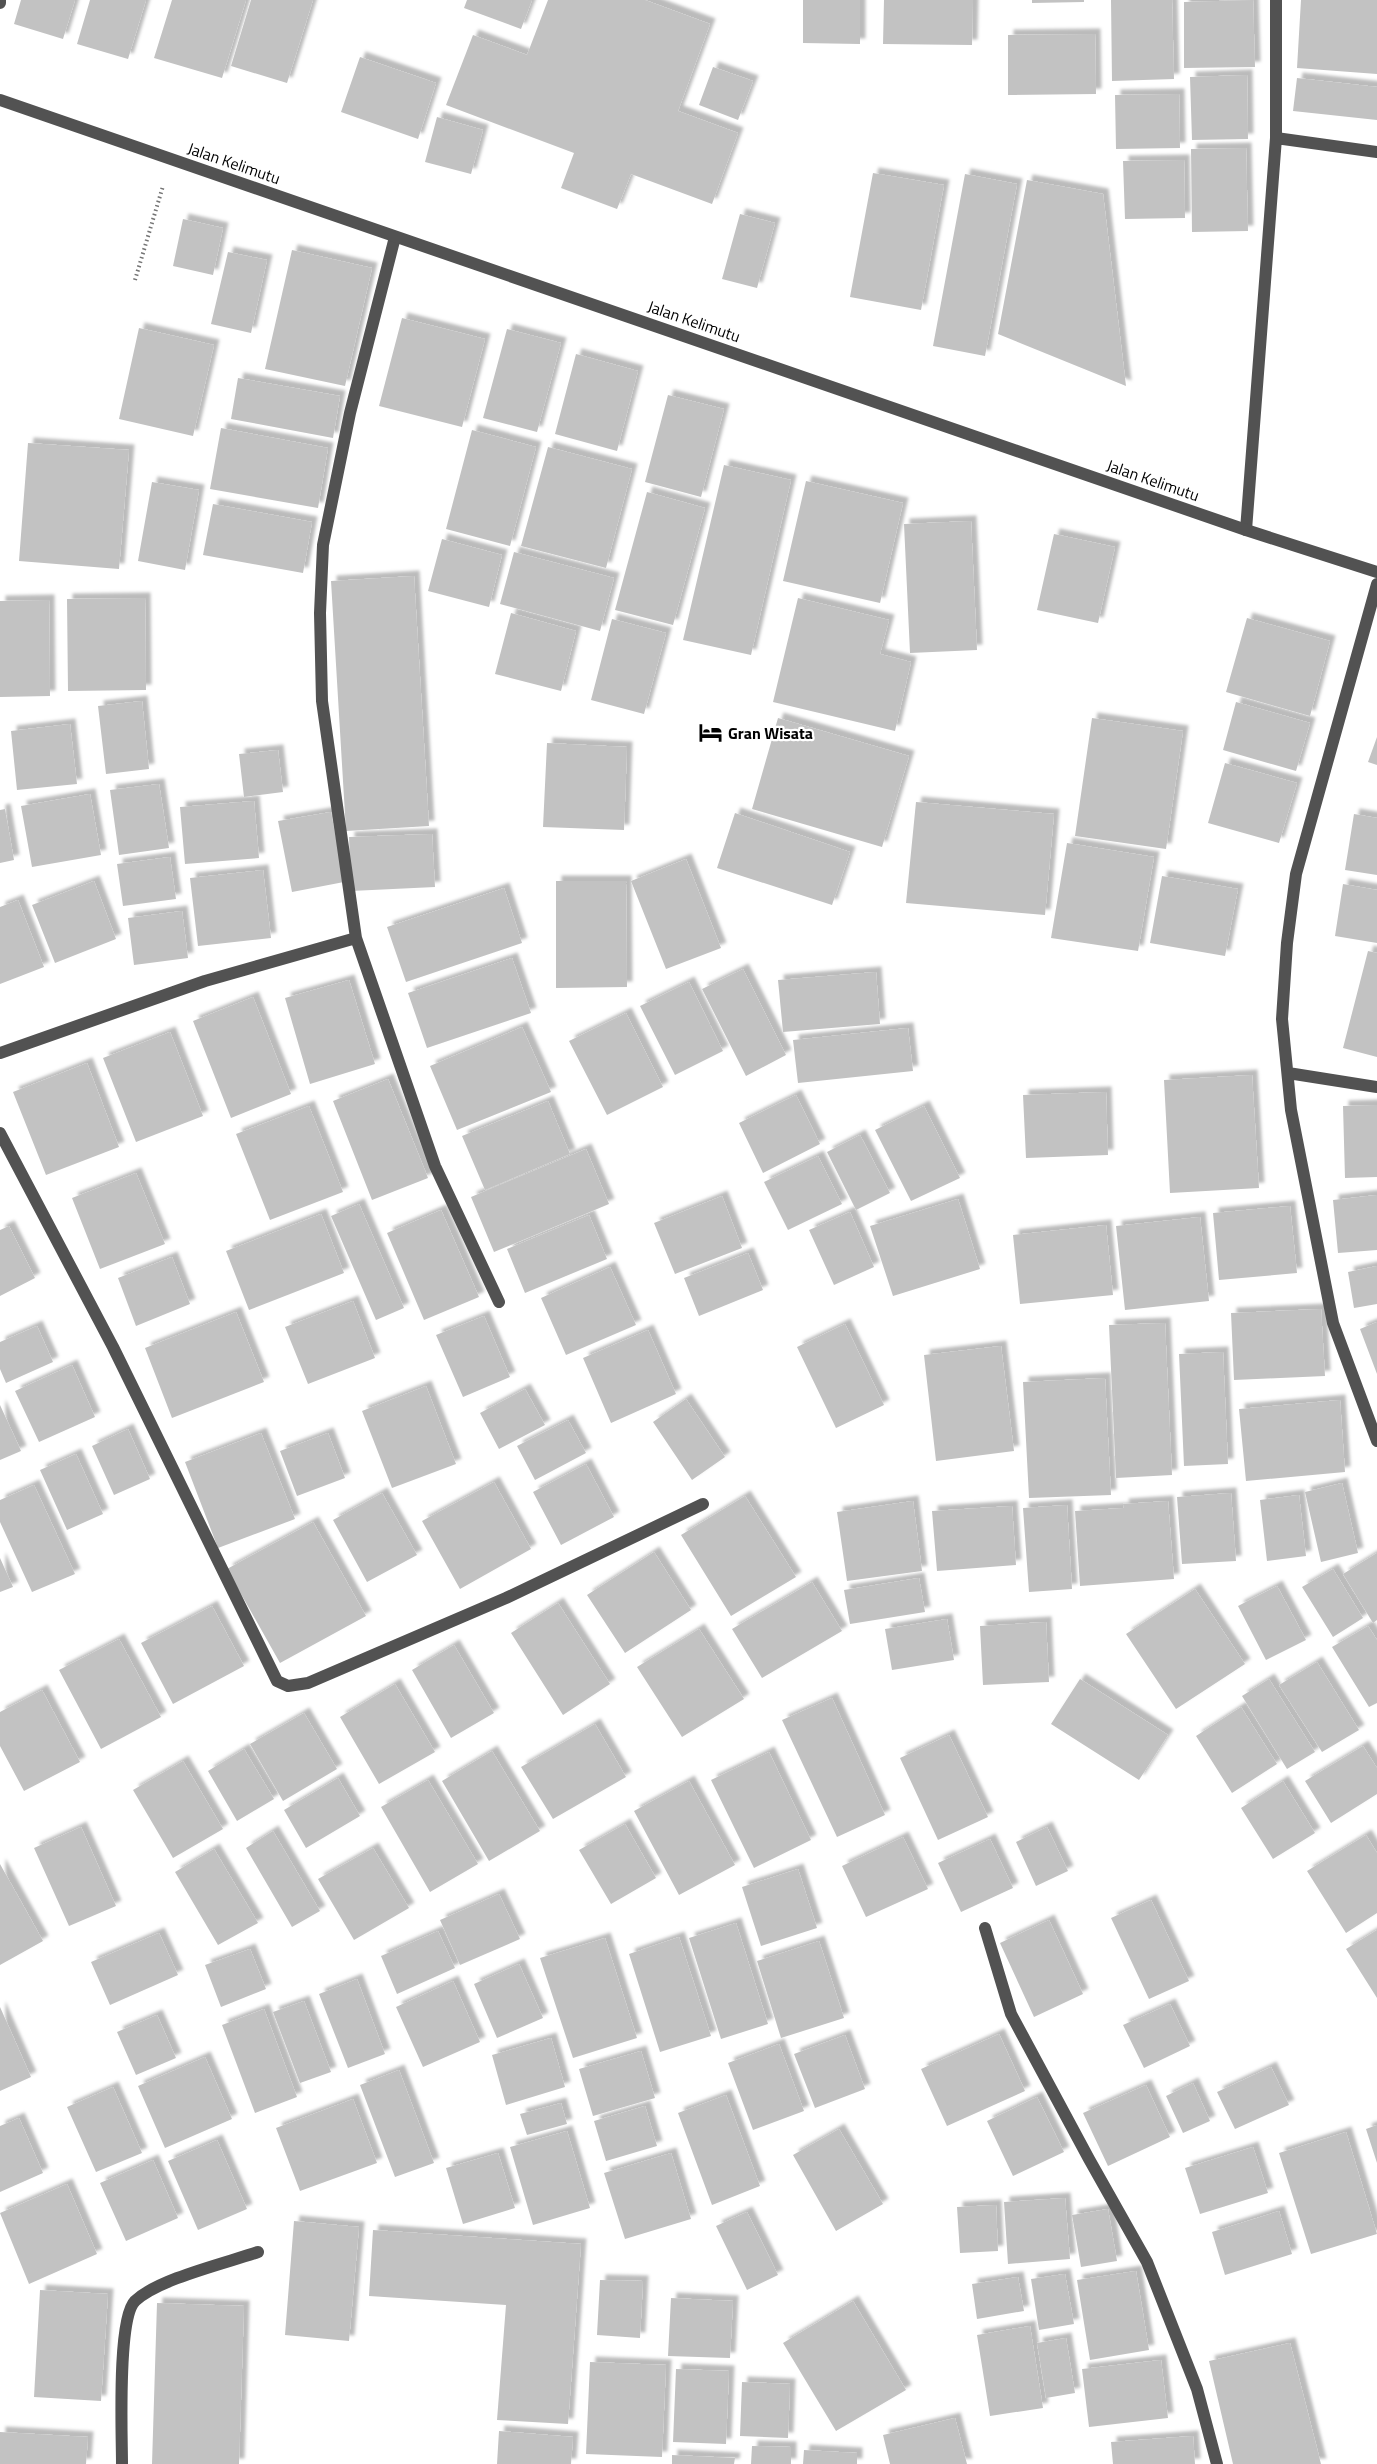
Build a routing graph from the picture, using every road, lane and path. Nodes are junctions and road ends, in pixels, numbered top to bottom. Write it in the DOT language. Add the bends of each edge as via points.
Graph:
graph roads {
  1 [pos="1275,0"];
  2 [pos="0,100"];
  3 [pos="1276,138"];
  4 [pos="1377,152"];
  5 [pos="172,159"];
  6 [pos="394,237"];
  7 [pos="135,280"];
  8 [pos="1246,530"];
  9 [pos="1377,572"];
  10 [pos="1377,584"];
  11 [pos="356,938"];
  12 [pos="0,1053"];
  13 [pos="1288,1073"];
  14 [pos="1377,1087"];
  15 [pos="0,1133"];
  16 [pos="500,1302"];
  17 [pos="1377,1441"];
  18 [pos="703,1504"];
  19 [pos="985,1928"];
  20 [pos="258,2252"];
  21 [pos="122,2464"];
  22 [pos="1217,2464"];
  1 -- 3 [label="street"];
  2 -- 5 [label="street, Jalan Kelimutu"];
  3 -- 4 [label="street"];
  3 -- 8 [label="street"];
  5 -- 6 [label="street, Jalan Kelimutu"];
  5 -- 7 [label="path"];
  6 -- 8 [label="street, Jalan Kelimutu"];
  6 -- 11 [label="street" via="350,413 323,545 322,701"];
  8 -- 9 [label="street, Jalan Kelimutu"];
  10 -- 13 [label="street" via="1296,874 1281,1019"];
  11 -- 12 [label="street" via="205,981"];
  11 -- 16 [label="street" via="435,1166"];
  13 -- 14 [label="street"];
  13 -- 17 [label="street" via="1291,1110 1333,1323"];
  15 -- 18 [label="street" via="113,1347 277,1681 288,1686 308,1683 506,1598"];
  19 -- 22 [label="street" via="1011,2014 1147,2262 1197,2389"];
  20 -- 21 [label="street" via="153,2288 133,2303 125,2327"];
}
